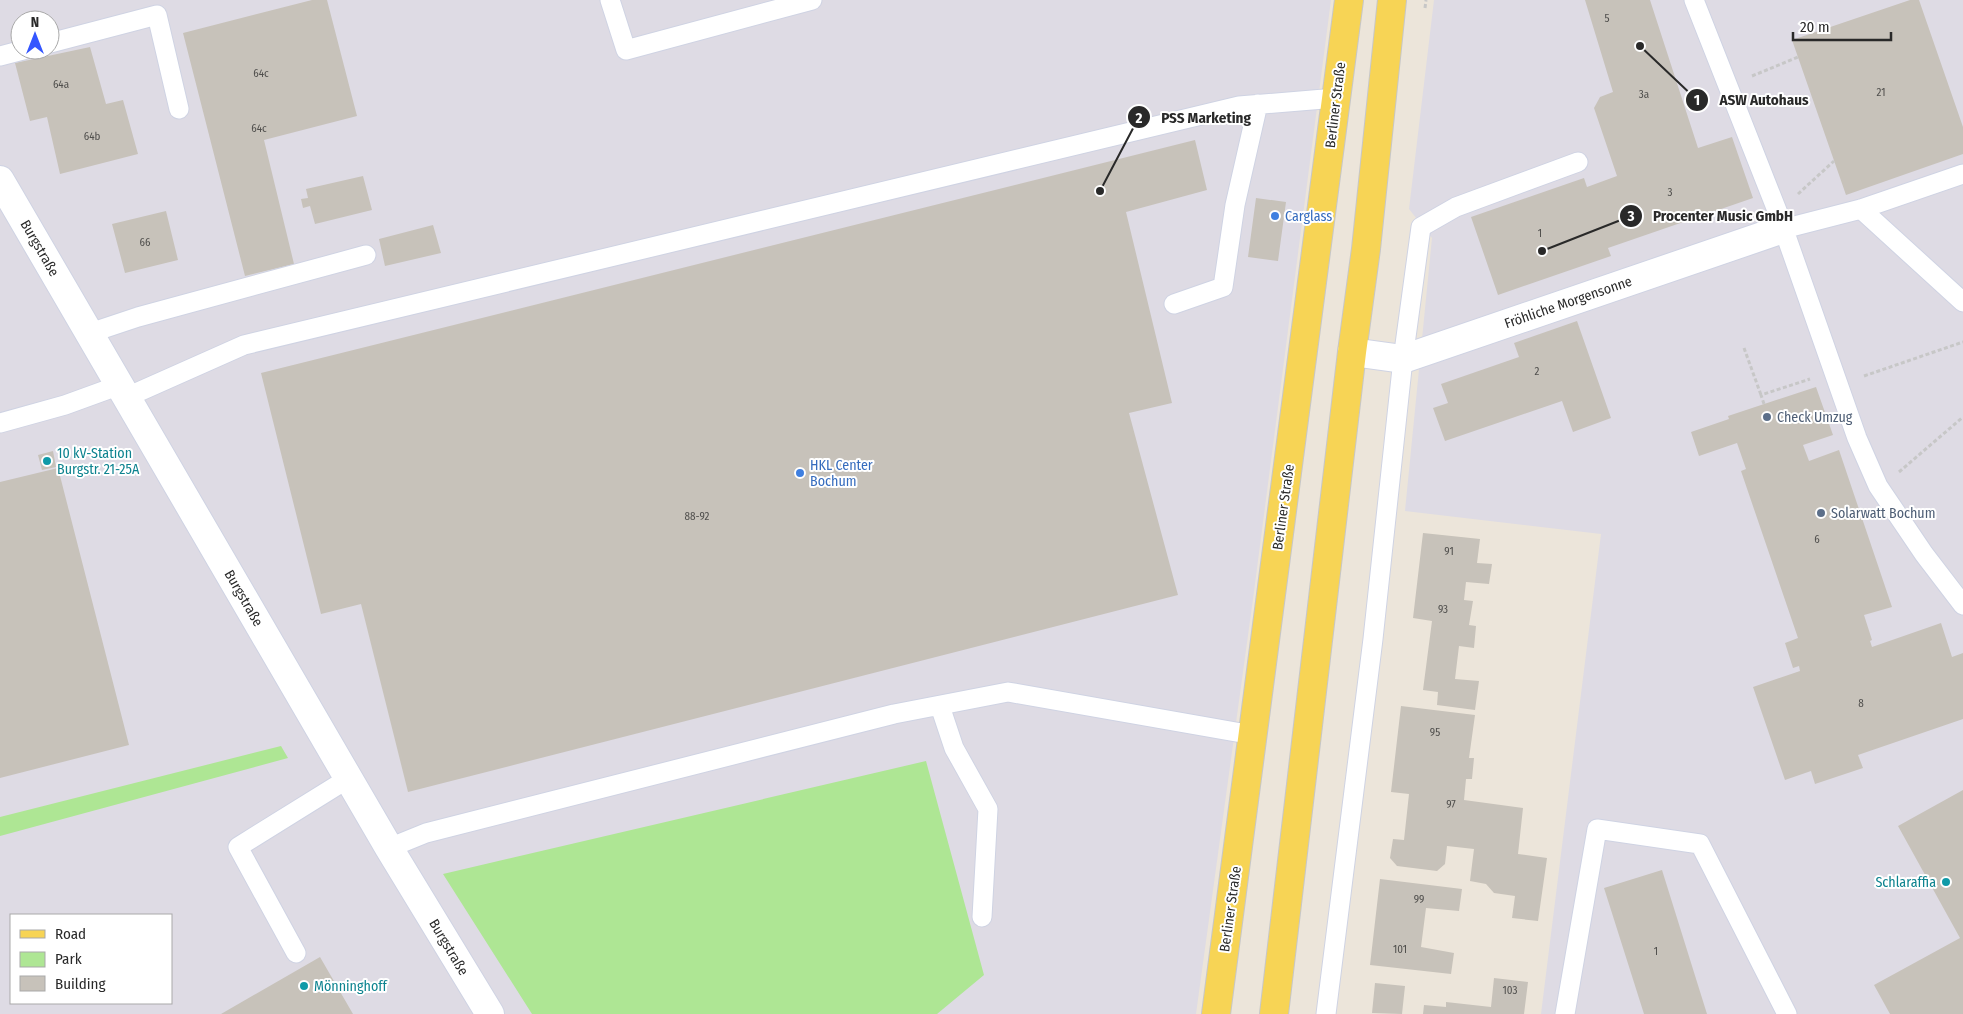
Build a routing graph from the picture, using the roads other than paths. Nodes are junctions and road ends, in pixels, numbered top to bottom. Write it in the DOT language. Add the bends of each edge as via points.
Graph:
graph roads {
  1 [pos="610,0"];
  2 [pos="812,0"];
  3 [pos="1349,0"];
  4 [pos="1392,0"];
  5 [pos="1694,0"];
  6 [pos="60,40"];
  7 [pos="1336,98"];
  8 [pos="1258,104"];
  9 [pos="179,109"];
  10 [pos="1578,162"];
  11 [pos="1963,174"];
  12 [pos="0,180"];
  13 [pos="1860,208"];
  14 [pos="1780,221"];
  15 [pos="366,255"];
  16 [pos="1963,302"];
  17 [pos="1174,304"];
  18 [pos="90,334"];
  19 [pos="1352,352"];
  20 [pos="1403,358"];
  21 [pos="124,391"];
  22 [pos="0,423"];
  23 [pos="1963,605"];
  24 [pos="940,706"];
  25 [pos="1253,735"];
  26 [pos="349,778"];
  27 [pos="389,848"];
  28 [pos="982,917"];
  29 [pos="296,953"];
  30 [pos="490,1014"];
  31 [pos="1216,1014"];
  32 [pos="1274,1014"];
  33 [pos="1326,1014"];
  34 [pos="1565,1014"];
  35 [pos="1787,1014"];
  1 -- 2 [label="lane" via="626,50"];
  3 -- 7 [label="main road, Berliner Straße"];
  4 -- 19 [label="main road"];
  5 -- 14 [label="lane"];
  6 -- 9 [label="lane" via="157,15"];
  7 -- 8 [label="lane"];
  7 -- 25 [label="main road, Berliner Straße"];
  8 -- 17 [label="lane" via="1235,205 1223,286"];
  8 -- 21 [label="lane" via="926,180 244,346"];
  10 -- 20 [label="lane" via="1456,207 1421,226"];
  11 -- 13 [label="lane, Fröhliche Morgensonne"];
  12 -- 18 [label="street, Burgstraße"];
  13 -- 14 [label="lane, Fröhliche Morgensonne"];
  13 -- 16 [label="lane"];
  14 -- 20 [label="street, Fröhliche Morgensonne"];
  14 -- 23 [label="lane" via="1857,438 1878,486"];
  15 -- 18 [label="lane" via="138,317"];
  18 -- 21 [label="street, Burgstraße"];
  19 -- 20 [label="street, Fröhliche Morgensonne"];
  19 -- 32 [label="main road"];
  20 -- 33 [label="lane" via="1373,639"];
  21 -- 22 [label="lane"];
  21 -- 26 [label="street, Burgstraße"];
  24 -- 25 [label="lane" via="1008,692"];
  24 -- 27 [label="lane" via="894,714 426,833"];
  24 -- 28 [label="lane" via="954,748 988,809"];
  25 -- 31 [label="main road, Berliner Straße"];
  26 -- 27 [label="street, Burgstraße"];
  26 -- 29 [label="lane" via="238,847"];
  27 -- 30 [label="street, Burgstraße"];
  34 -- 35 [label="lane" via="1597,829 1700,844"];
}
